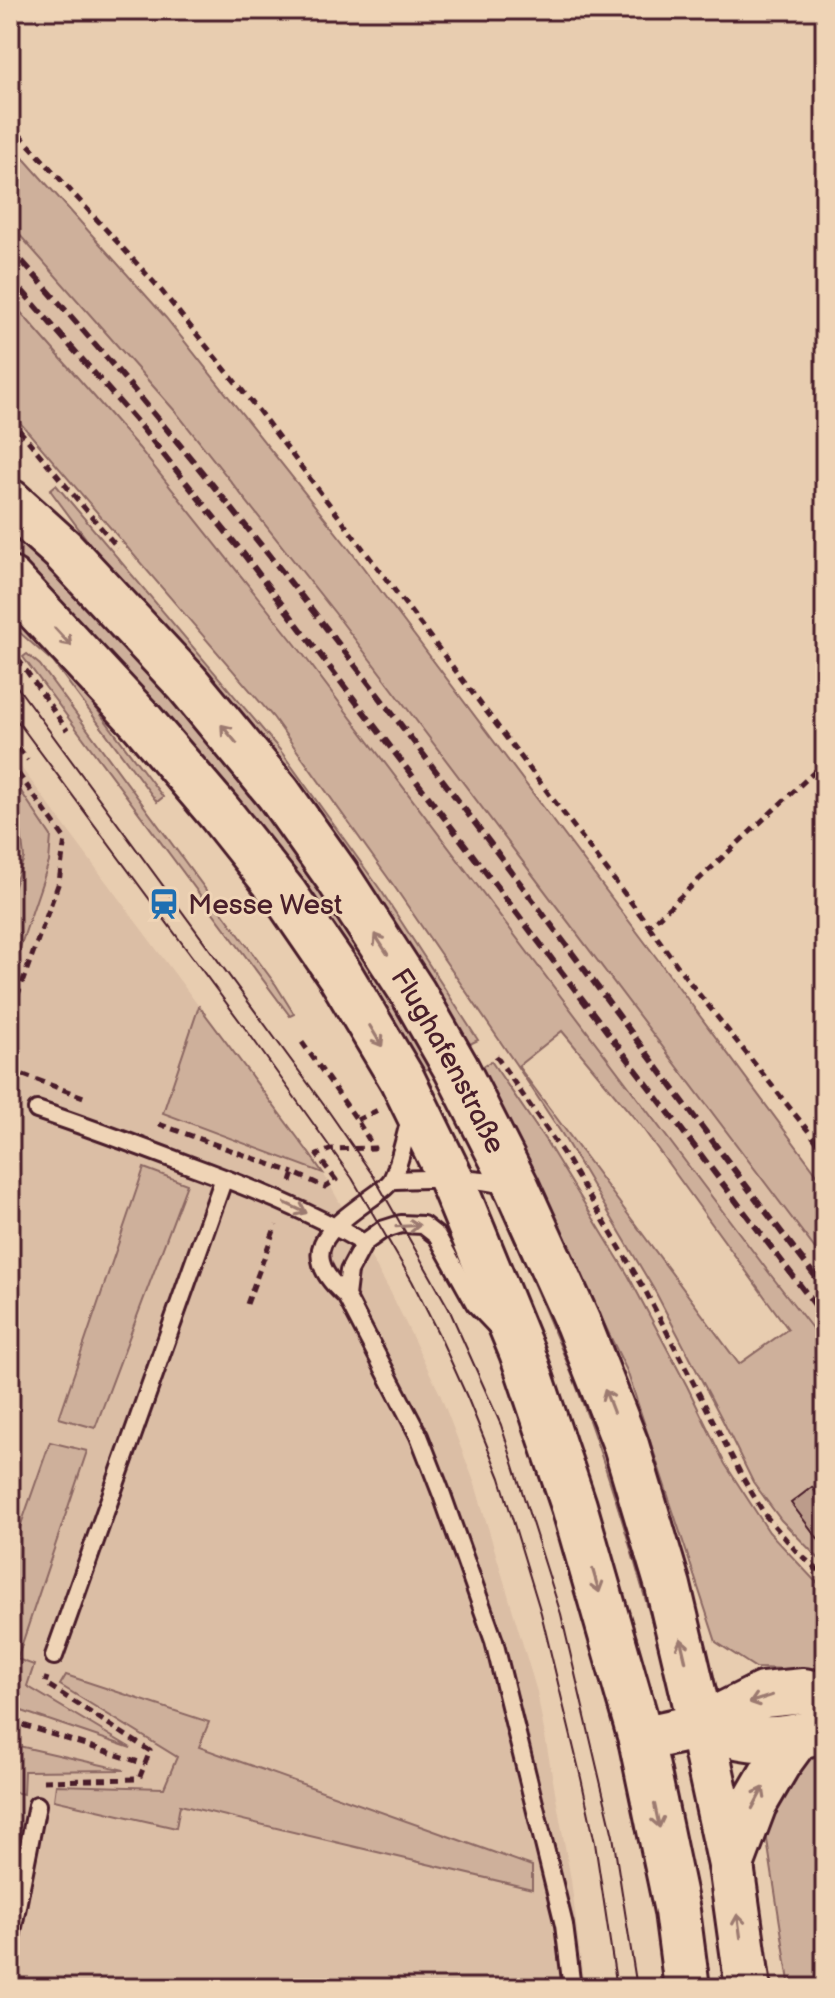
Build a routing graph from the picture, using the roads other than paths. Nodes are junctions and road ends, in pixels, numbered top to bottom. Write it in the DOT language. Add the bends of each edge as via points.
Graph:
graph roads {
  1 [pos="10,502"];
  2 [pos="12,586"];
  3 [pos="415,1103"];
  4 [pos="37,1110"];
  5 [pos="224,1178"];
  6 [pos="451,1179"];
  7 [pos="392,1180"];
  8 [pos="517,1188"];
  9 [pos="334,1225"];
  10 [pos="364,1243"];
  11 [pos="346,1296"];
  12 [pos="522,1352"];
  13 [pos="54,1656"];
  14 [pos="825,1695"];
  15 [pos="701,1726"];
  16 [pos="811,1734"];
  17 [pos="641,1739"];
  18 [pos="37,1805"];
  19 [pos="731,1865"];
  20 [pos="10,1942"];
  21 [pos="572,1988"];
  22 [pos="687,1988"];
  23 [pos="748,1988"];
  8 -- 1 [label="main road, Flughafenstraße, one-way" via="413,993 278,793 187,683 63,550"];
  2 -- 3 [label="main road, Flughafenstraße, one-way" via="143,723 285,895 340,975"];
  3 -- 6 [label="main road, Flughafenstraße"];
  3 -- 7 [label="lane"];
  4 -- 5 [label="lane"];
  5 -- 9 [label="lane, one-way"];
  5 -- 13 [label="lane"];
  6 -- 7 [label="lane"];
  6 -- 8 [label="lane"];
  6 -- 12 [label="main road, Flughafenstraße"];
  7 -- 9 [label="lane"];
  15 -- 8 [label="main road, Flughafenstraße, one-way" via="668,1586 626,1445"];
  9 -- 10 [label="lane"];
  9 -- 11 [label="lane" via="320,1246 320,1265"];
  10 -- 11 [label="lane" via="349,1271"];
  10 -- 12 [label="lane, one-way" via="401,1224 423,1225 437,1236 475,1304"];
  11 -- 21 [label="lane" via="419,1436 494,1641 564,1925"];
  12 -- 17 [label="main road, Flughafenstraße, one-way" via="574,1506"];
  14 -- 15 [label="main road, one-way" via="763,1695"];
  15 -- 16 [label="main road" via="736,1738"];
  15 -- 17 [label="main road"];
  15 -- 19 [label="main road, Flughafenstraße"];
  19 -- 16 [label="main road, one-way" via="754,1804 778,1763"];
  17 -- 22 [label="main road, Flughafenstraße, one-way" via="677,1911"];
  18 -- 20 [label="lane"];
  23 -- 19 [label="main road, Flughafenstraße, one-way"];
}
